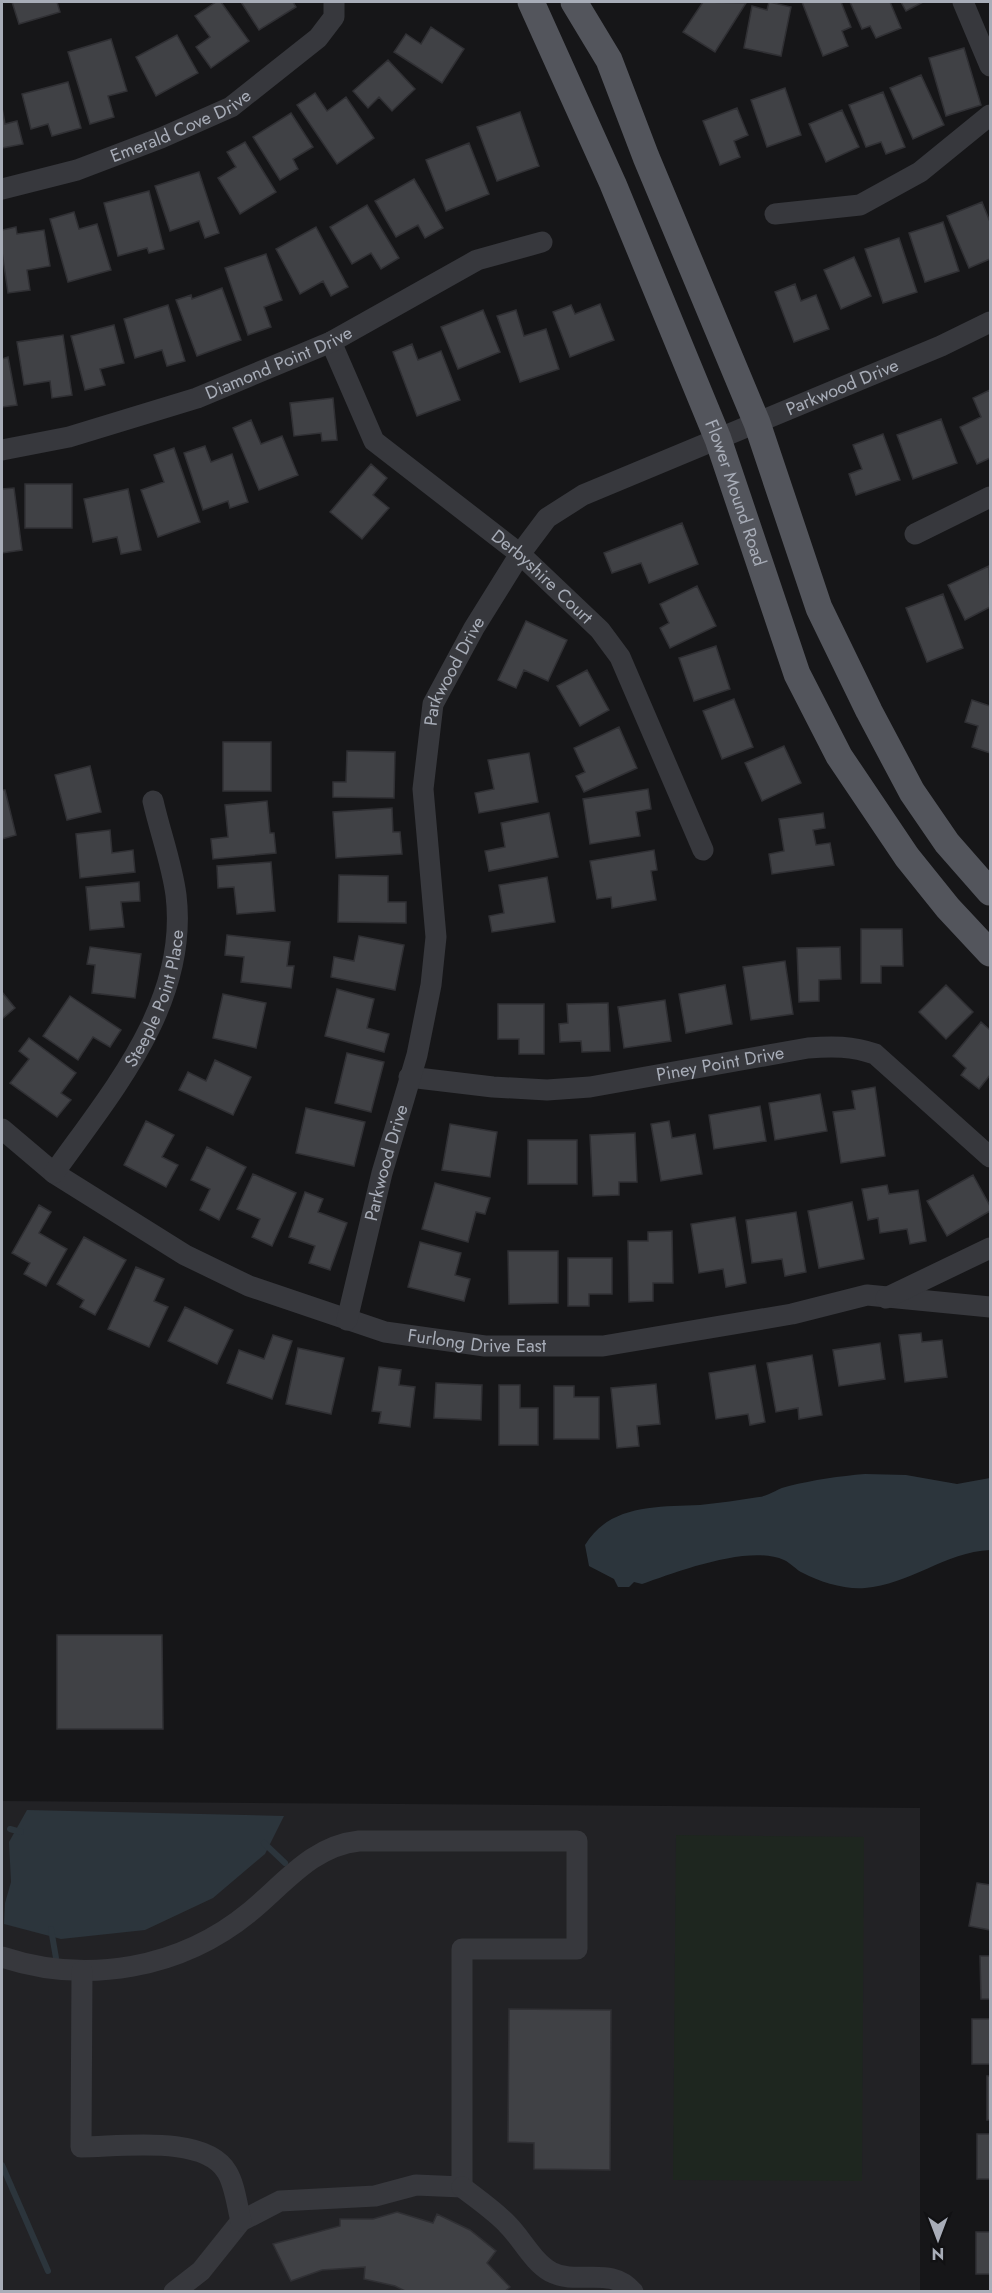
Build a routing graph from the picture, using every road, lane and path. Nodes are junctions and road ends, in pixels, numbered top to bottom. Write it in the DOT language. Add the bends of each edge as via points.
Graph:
graph roads {
  1 [pos="531,2"];
  2 [pos="574,2"];
  3 [pos="963,2"];
  4 [pos="334,9"];
  5 [pos="990,66"];
  6 [pos="990,115"];
  7 [pos="2,189"];
  8 [pos="775,214"];
  9 [pos="542,242"];
  10 [pos="990,322"];
  11 [pos="331,342"];
  12 [pos="757,423"];
  13 [pos="718,439"];
  14 [pos="2,450"];
  15 [pos="990,497"];
  16 [pos="915,534"];
  17 [pos="520,554"];
  18 [pos="153,801"];
  19 [pos="703,850"];
  20 [pos="990,892"];
  21 [pos="990,953"];
  22 [pos="409,1077"];
  23 [pos="2,1129"];
  24 [pos="990,1157"];
  25 [pos="54,1173"];
  26 [pos="990,1248"];
  27 [pos="886,1298"];
  28 [pos="990,1307"];
  29 [pos="347,1320"];
  30 [pos="2,1957"];
  31 [pos="82,1971"];
  32 [pos="462,2187"];
  33 [pos="241,2222"];
  34 [pos="174,2292"];
  35 [pos="633,2292"];
  1 -- 13 [label="main road, Flower Mound Road" via="613,184"];
  2 -- 12 [label="main road" via="609,60"];
  3 -- 5 [label="street"];
  4 -- 7 [label="street, Emerald Cove Drive" via="318,38 231,107 77,170"];
  6 -- 8 [label="street" via="920,172 860,205"];
  9 -- 11 [label="street, Diamond Point Drive" via="477,260"];
  10 -- 12 [label="street, Parkwood Drive"];
  11 -- 14 [label="street, Diamond Point Drive" via="197,398 69,437"];
  11 -- 17 [label="street, Derbyshire Court" via="374,441"];
  12 -- 13 [label="street, Parkwood Drive"];
  12 -- 20 [label="main road" via="819,608 869,711 912,792 947,843"];
  13 -- 17 [label="street, Parkwood Drive" via="583,495 547,518"];
  13 -- 21 [label="main road, Flower Mound Road" via="797,674 839,756 907,857"];
  15 -- 16 [label="street"];
  17 -- 19 [label="street, Derbyshire Court" via="600,630 620,657"];
  17 -- 22 [label="street, Parkwood Drive" via="433,704 423,789 436,937 417,1055"];
  18 -- 25 [label="street, Steeple Point Place" via="176,895 172,969 148,1036"];
  22 -- 24 [label="street, Piney Point Drive" via="547,1090 590,1087 808,1048 859,1048 875,1054"];
  22 -- 29 [label="street, Parkwood Drive"];
  23 -- 25 [label="street, Furlong Drive East"];
  25 -- 29 [label="street, Furlong Drive East" via="185,1255 249,1286"];
  26 -- 27 [label="street, Furlong Drive East"];
  27 -- 28 [label="street"];
  27 -- 29 [label="street, Furlong Drive East" via="867,1295 792,1314 603,1346 441,1342 385,1332"];
  30 -- 31 [label="street" via="34,1966"];
  31 -- 32 [label="street" via="145,1964 194,1948 251,1911 306,1862 345,1843 577,1841 577,1949 462,1949"];
  31 -- 33 [label="street" via="81,2147 175,2147 205,2152 228,2173"];
  32 -- 33 [label="street" via="416,2185 358,2198 280,2201"];
  32 -- 35 [label="street" via="507,2223 551,2272 567,2278 617,2279"];
  33 -- 34 [label="street" via="201,2271"];
}
